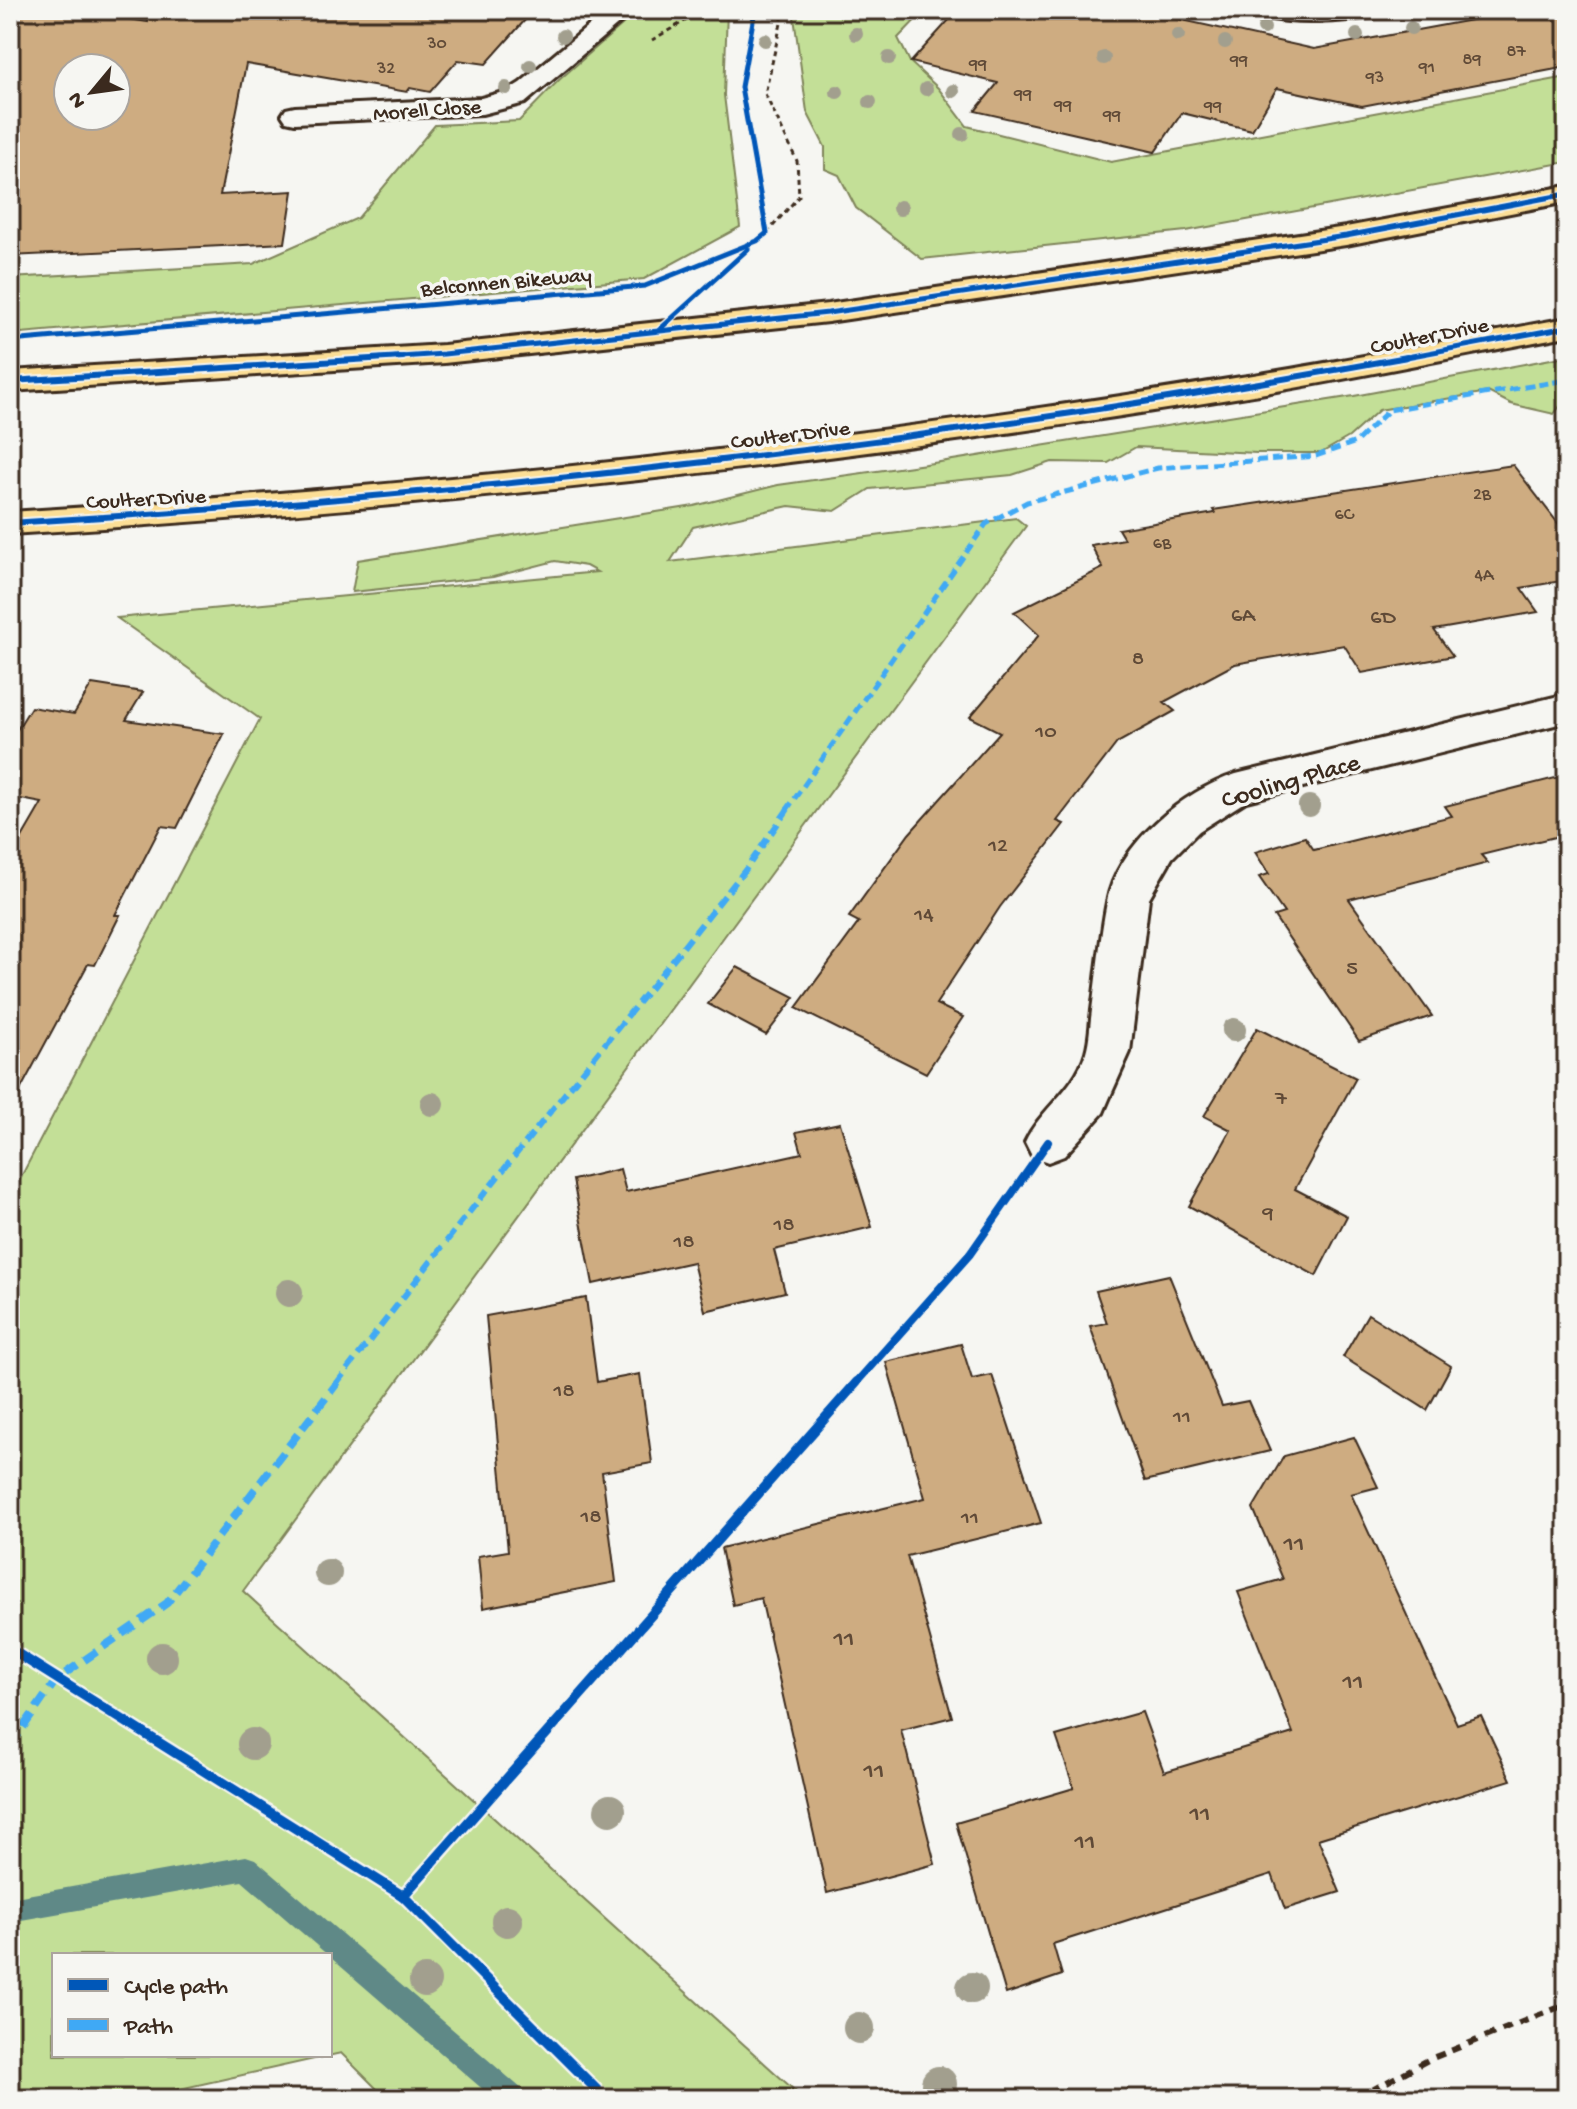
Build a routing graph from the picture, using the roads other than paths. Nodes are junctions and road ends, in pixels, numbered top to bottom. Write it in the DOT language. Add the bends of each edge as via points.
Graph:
graph roads {
  1 [pos="623,10"];
  2 [pos="1261,10"];
  3 [pos="1375,10"];
  4 [pos="295,115"];
  5 [pos="1567,194"];
  6 [pos="1567,327"];
  7 [pos="10,381"];
  8 [pos="10,523"];
  9 [pos="1567,708"];
  10 [pos="1048,1142"];
  1 -- 4 [label="street, Morell Close" via="516,97 482,106"];
  2 -- 3 [label="street" via="1314,17"];
  5 -- 7 [label="main road" via="1346,236 828,313 444,354"];
  6 -- 8 [label="main road, Coulter Drive" via="1242,387 878,441 489,487"];
  9 -- 10 [label="street, Cooling Place" via="1236,789 1166,834 1136,875 1128,898 1108,1052 1087,1099"];
}
